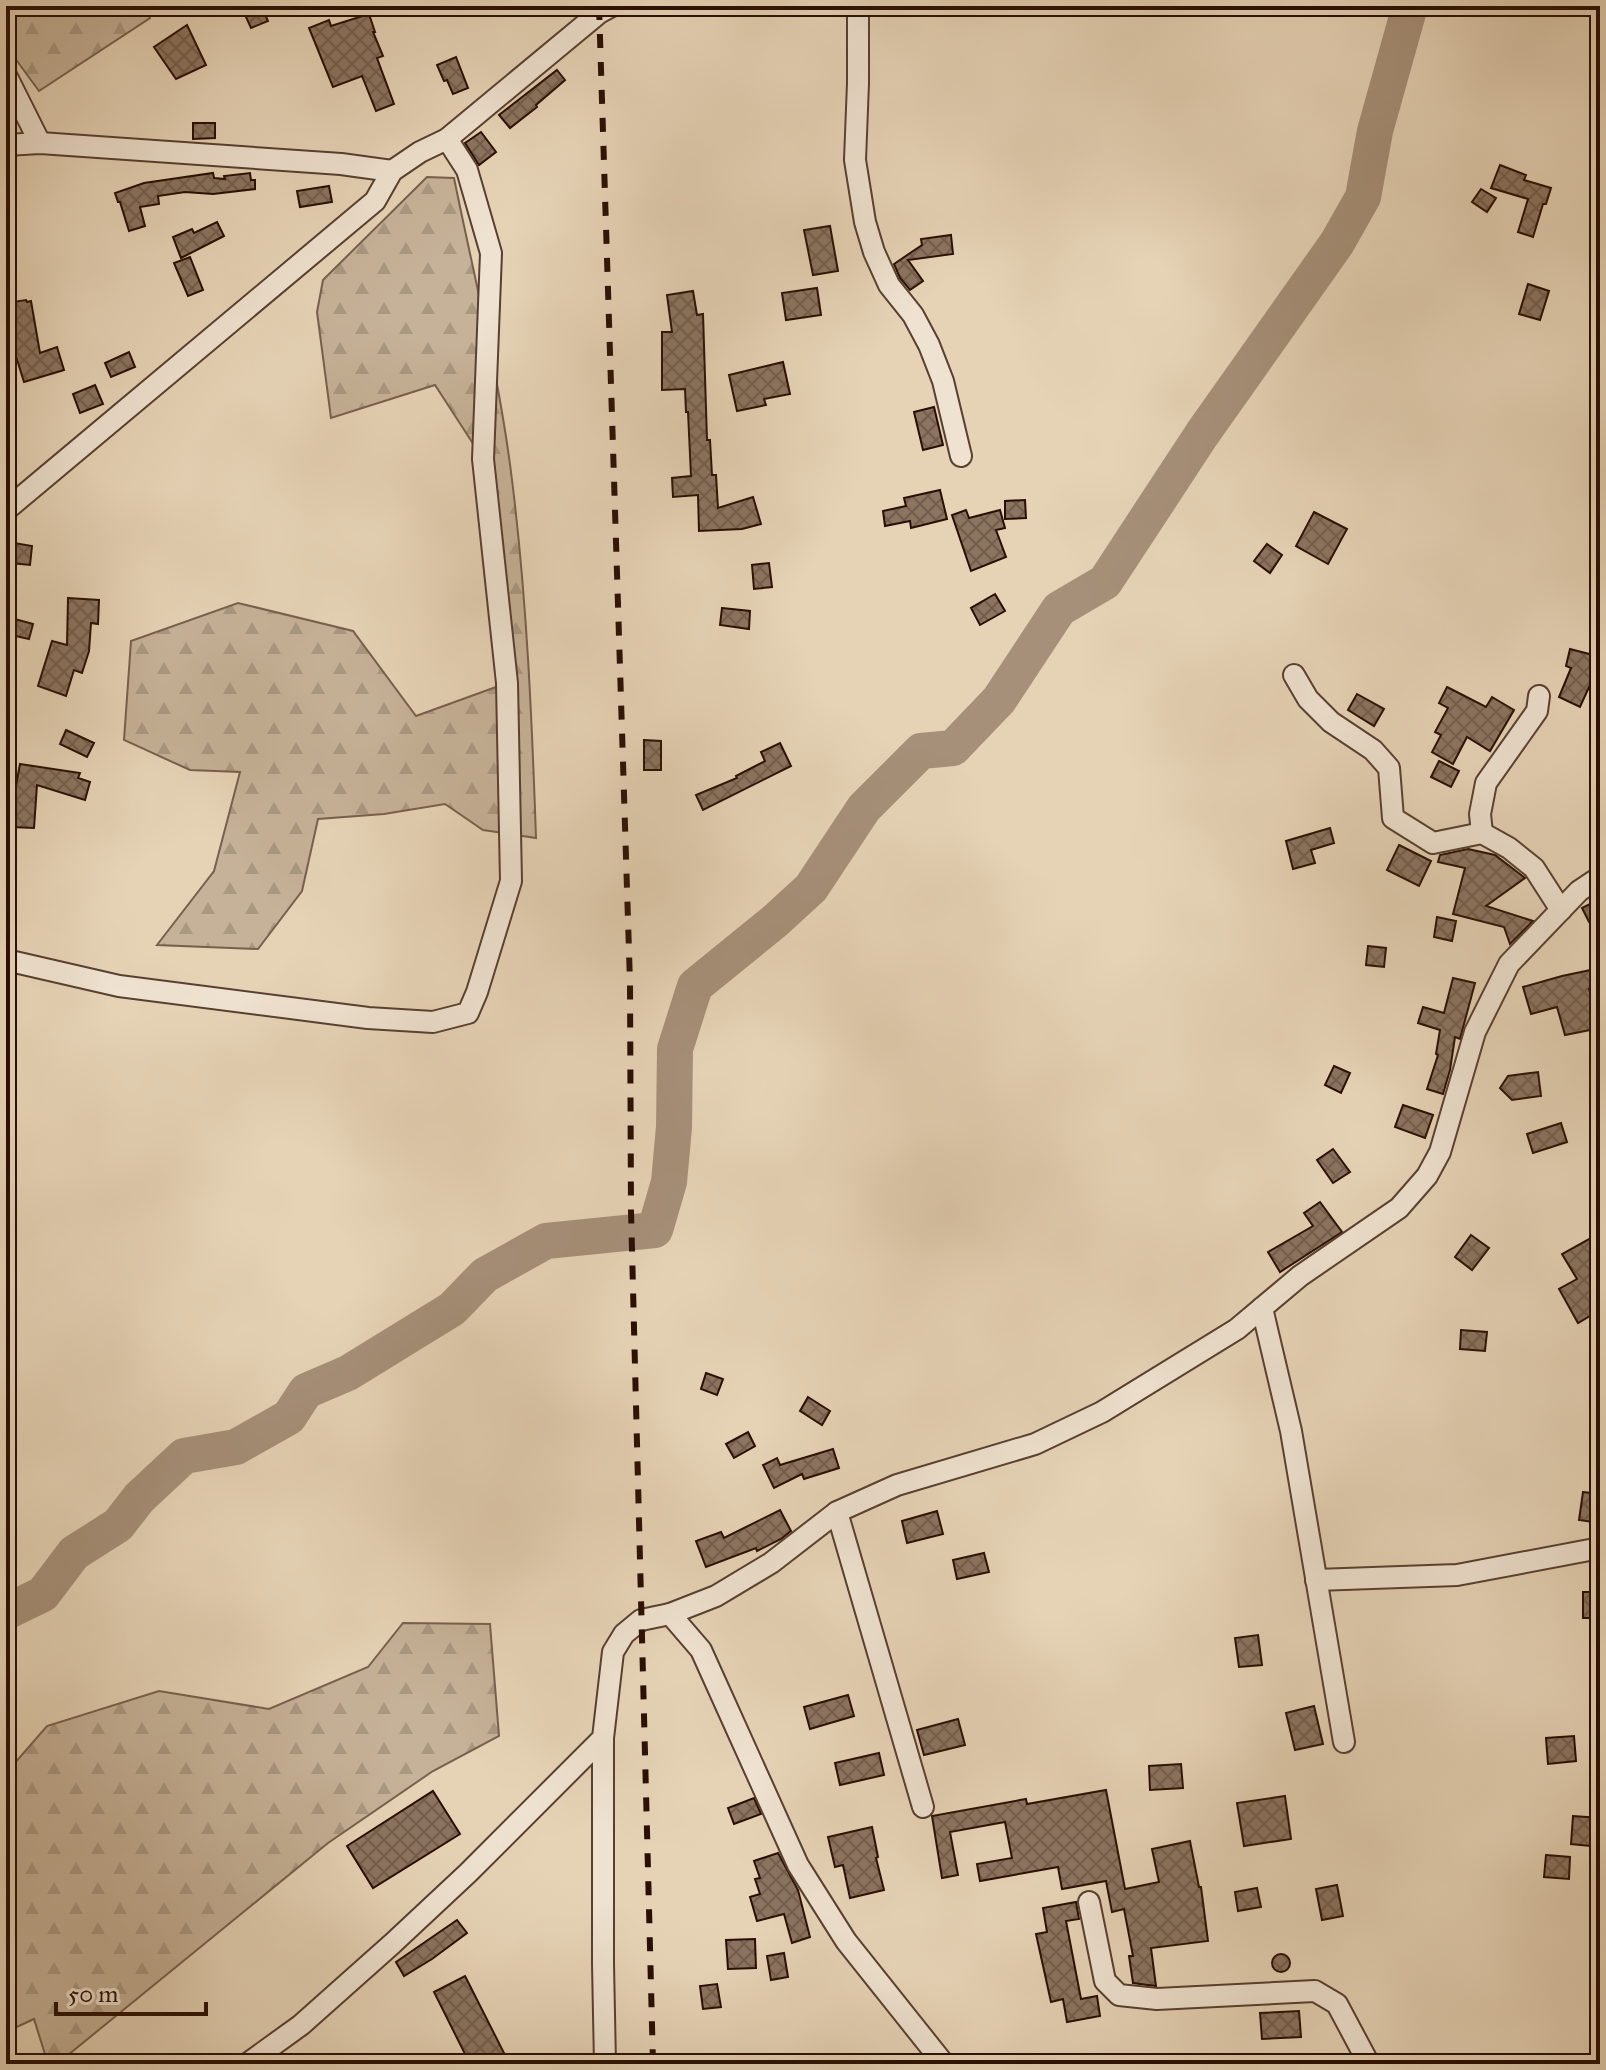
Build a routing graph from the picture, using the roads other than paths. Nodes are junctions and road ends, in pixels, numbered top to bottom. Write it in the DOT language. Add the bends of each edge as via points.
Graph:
graph roads {
  1 [pos="612,6"];
  2 [pos="858,6"];
  3 [pos="6,75"];
  4 [pos="447,139"];
  5 [pos="40,143"];
  6 [pos="7,144"];
  7 [pos="392,171"];
  8 [pos="961,456"];
  9 [pos="6,510"];
  10 [pos="1294,675"];
  11 [pos="1539,696"];
  12 [pos="1482,833"];
  13 [pos="1600,877"];
  14 [pos="1561,910"];
  15 [pos="6,960"];
  16 [pos="1262,1308"];
  17 [pos="837,1512"];
  18 [pos="1600,1548"];
  19 [pos="1316,1580"];
  20 [pos="670,1614"];
  21 [pos="603,1738"];
  22 [pos="1344,1742"];
  23 [pos="923,1807"];
  24 [pos="1089,1902"];
  25 [pos="247,2064"];
  26 [pos="605,2064"];
  27 [pos="944,2064"];
  28 [pos="1369,2064"];
  1 -- 4 [label="street"];
  2 -- 8 [label="street" via="855,160 865,222 889,285 929,345"];
  3 -- 5 [label="street"];
  4 -- 7 [label="street"];
  4 -- 15 [label="street" via="467,170 491,253 483,459 507,683 511,881 468,1013 433,1022 368,1018 119,986"];
  5 -- 6 [label="street"];
  5 -- 7 [label="street"];
  7 -- 9 [label="street" via="375,201"];
  10 -- 12 [label="street" via="1331,722 1373,750 1389,768 1393,818 1433,843"];
  11 -- 12 [label="street" via="1537,711 1486,783"];
  12 -- 14 [label="street" via="1534,868"];
  13 -- 14 [label="street"];
  14 -- 16 [label="street" via="1509,964 1481,1018 1440,1152 1427,1176 1399,1208"];
  16 -- 17 [label="street" via="1102,1412 1042,1441 897,1485"];
  16 -- 19 [label="street" via="1291,1431"];
  17 -- 20 [label="street" via="771,1563 716,1596"];
  17 -- 23 [label="street"];
  18 -- 19 [label="street" via="1457,1575"];
  19 -- 22 [label="street"];
  20 -- 21 [label="street" via="641,1620 613,1652"];
  20 -- 27 [label="street" via="701,1650 798,1865 846,1941"];
  21 -- 25 [label="street" via="392,1944 301,2025"];
  21 -- 26 [label="street"];
  24 -- 28 [label="street" via="1105,1981 1119,1995 1157,1999 1315,1991 1337,2004"];
}
